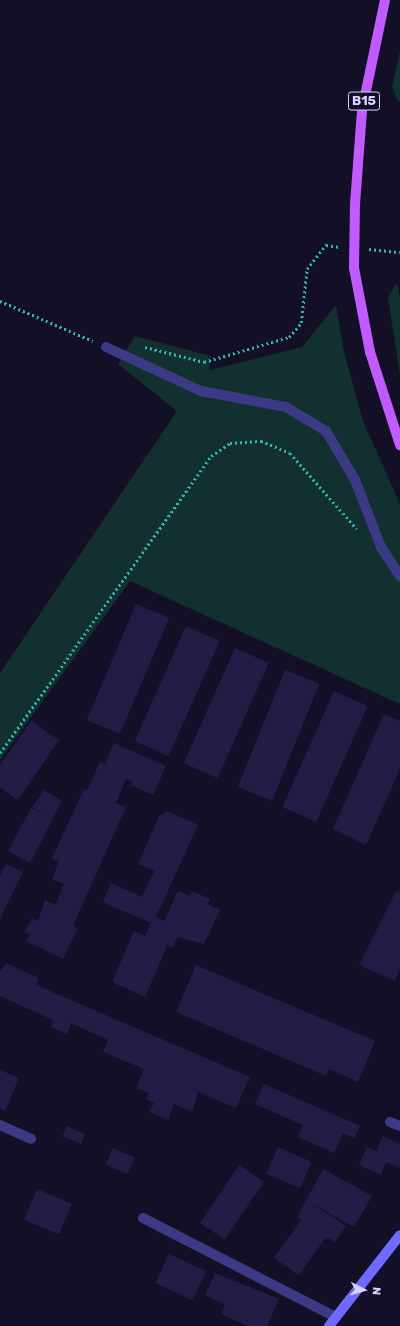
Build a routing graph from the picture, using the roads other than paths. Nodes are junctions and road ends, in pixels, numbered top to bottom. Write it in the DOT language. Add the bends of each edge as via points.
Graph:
graph roads {
  1 [pos="385,0"];
  2 [pos="106,347"];
  3 [pos="400,445"];
  4 [pos="400,576"];
  5 [pos="390,1122"];
  6 [pos="0,1125"];
  7 [pos="400,1126"];
  8 [pos="31,1139"];
  9 [pos="143,1218"];
  10 [pos="400,1235"];
  11 [pos="336,1317"];
  12 [pos="330,1326"];
  1 -- 3 [label="main road, B15, bridge" via="362,110 355,204 354,268 370,352"];
  2 -- 4 [label="street" via="201,391 286,407 326,431 355,480 381,548"];
  5 -- 7 [label="street"];
  6 -- 8 [label="street"];
  9 -- 11 [label="street"];
  10 -- 11 [label="street"];
  11 -- 12 [label="street"];
}
